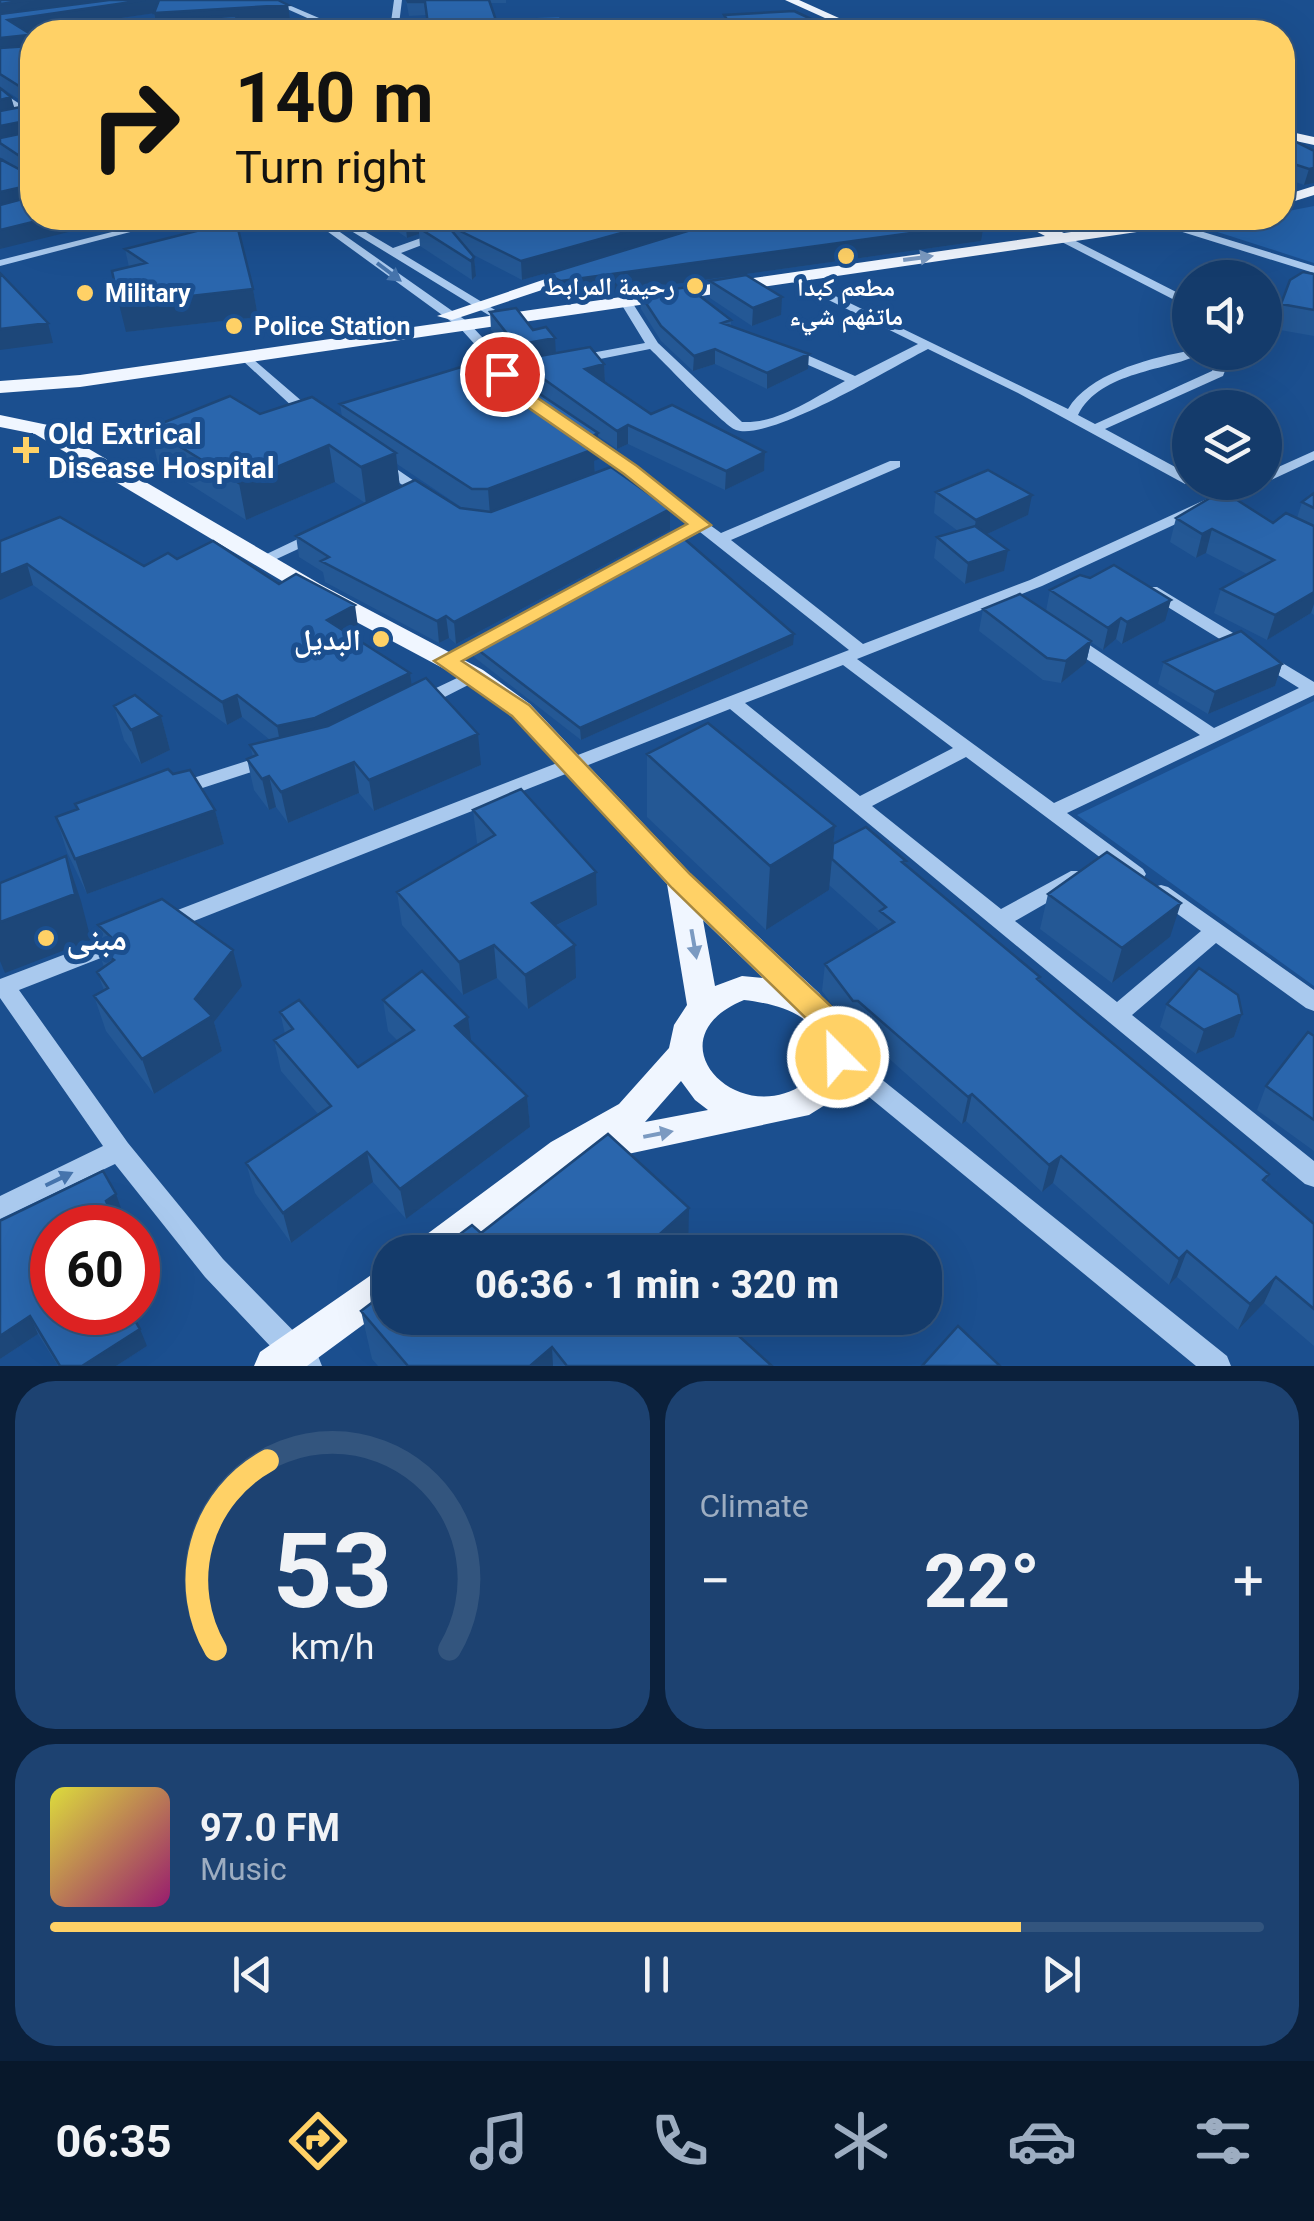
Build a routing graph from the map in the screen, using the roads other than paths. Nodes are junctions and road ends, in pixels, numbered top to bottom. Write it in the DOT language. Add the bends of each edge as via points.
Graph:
graph roads {
  1 [pos="272,0"];
  2 [pos="790,0"];
  3 [pos="776,6"];
  4 [pos="324,20"];
  5 [pos="808,20"];
  6 [pos="836,20"];
  7 [pos="20,119"];
  8 [pos="16,120"];
  9 [pos="130,230"];
  10 [pos="331,230"];
  11 [pos="356,230"];
  12 [pos="1045,230"];
  13 [pos="1112,230"];
  14 [pos="1186,230"];
  15 [pos="456,231"];
  16 [pos="1060,237"];
  17 [pos="394,252"];
  18 [pos="0,262"];
  19 [pos="598,267"];
  20 [pos="1314,270"];
  21 [pos="790,277"];
  22 [pos="687,291"];
  23 [pos="1172,295"];
  24 [pos="626,302"];
  25 [pos="480,303"];
  26 [pos="702,303"];
  27 [pos="504,319"];
  28 [pos="457,320"];
  29 [pos="767,342"];
  30 [pos="653,344"];
  31 [pos="928,344"];
  32 [pos="246,357"];
  33 [pos="1172,362"];
  34 [pos="559,363"];
  35 [pos="1219,370"];
  36 [pos="505,375"];
  37 [pos="80,381"];
  38 [pos="855,381"];
  39 [pos="0,387"];
  40 [pos="0,405"];
  41 [pos="1071,416"];
  42 [pos="0,421"];
  43 [pos="567,426"];
  44 [pos="324,427"];
  45 [pos="1094,429"];
  46 [pos="1314,454"];
  47 [pos="372,458"];
  48 [pos="895,464"];
  49 [pos="631,470"];
  50 [pos="1282,470"];
  51 [pos="1172,472"];
  52 [pos="614,477"];
  53 [pos="420,490"];
  54 [pos="402,498"];
  55 [pos="1225,500"];
  56 [pos="1235,500"];
  57 [pos="436,501"];
  58 [pos="1231,503"];
  59 [pos="701,525"];
  60 [pos="332,528"];
  61 [pos="720,539"];
  62 [pos="262,560"];
  63 [pos="1132,578"];
  64 [pos="582,588"];
  65 [pos="513,625"];
  66 [pos="1052,628"];
  67 [pos="852,654"];
  68 [pos="445,661"];
  69 [pos="474,676"];
  70 [pos="1314,689"];
  71 [pos="736,704"];
  72 [pos="408,708"];
  73 [pos="1211,734"];
  74 [pos="968,748"];
  75 [pos="299,752"];
  76 [pos="574,765"];
  77 [pos="152,799"];
  78 [pos="858,806"];
  79 [pos="1054,811"];
  80 [pos="1113,856"];
  81 [pos="681,881"];
  82 [pos="999,920"];
  83 [pos="1214,932"];
  84 [pos="2,987"];
  85 [pos="808,1002"];
  86 [pos="1314,1002"];
  87 [pos="703,1006"];
  88 [pos="1116,1016"];
  89 [pos="685,1053"];
  90 [pos="838,1057"];
  91 [pos="778,1110"];
  92 [pos="119,1150"];
  93 [pos="563,1154"];
  94 [pos="1314,1176"];
  95 [pos="0,1208"];
  96 [pos="455,1235"];
  97 [pos="372,1297"];
  98 [pos="292,1361"];
  99 [pos="1217,1366"];
  1 -- 4 [label="street"];
  2 -- 6 [label="main road"];
  3 -- 5 [label="main road"];
  7 -- 8 [label="street"];
  9 -- 18 [label="street"];
  10 -- 28 [label="street, one-way"];
  11 -- 17 [label="street"];
  12 -- 16 [label="main road"];
  13 -- 16 [label="main road"];
  14 -- 20 [label="street"];
  15 -- 17 [label="street"];
  21 -- 16 [label="main road, one-way"];
  16 -- 23 [label="street"];
  17 -- 25 [label="street"];
  19 -- 25 [label="main road"];
  21 -- 22 [label="main road"];
  21 -- 31 [label="street"];
  22 -- 24 [label="main road"];
  22 -- 26 [label="street"];
  24 -- 27 [label="main road"];
  24 -- 30 [label="street"];
  25 -- 27 [label="street"];
  25 -- 28 [label="main road"];
  27 -- 28 [label="main road"];
  28 -- 32 [label="main road"];
  28 -- 36 [label="street"];
  29 -- 38 [label="street"];
  30 -- 34 [label="street"];
  30 -- 38 [label="street" via="738,426 780,420"];
  31 -- 38 [label="street"];
  31 -- 41 [label="street"];
  32 -- 37 [label="main road"];
  32 -- 44 [label="street"];
  33 -- 41 [label="street" via="1087,392"];
  35 -- 45 [label="street"];
  37 -- 39 [label="main road"];
  37 -- 40 [label="main road"];
  41 -- 45 [label="street"];
  42 -- 62 [label="main road" via="41,429"];
  43 -- 49 [label="street"];
  45 -- 51 [label="street"];
  46 -- 50 [label="street"];
  47 -- 53 [label="street"];
  48 -- 61 [label="street"];
  49 -- 52 [label="street"];
  49 -- 59 [label="street"];
  53 -- 54 [label="street"];
  53 -- 57 [label="street"];
  55 -- 58 [label="street"];
  56 -- 58 [label="street"];
  58 -- 67 [label="street" via="1012,601"];
  59 -- 61 [label="street"];
  59 -- 64 [label="street"];
  60 -- 62 [label="street"];
  61 -- 67 [label="street"];
  62 -- 68 [label="main road"];
  63 -- 70 [label="street"];
  65 -- 68 [label="street"];
  66 -- 73 [label="street"];
  67 -- 71 [label="street"];
  67 -- 74 [label="street"];
  68 -- 69 [label="main road"];
  69 -- 72 [label="street"];
  69 -- 76 [label="main road" via="520,710"];
  70 -- 73 [label="street"];
  71 -- 76 [label="street"];
  71 -- 78 [label="street"];
  73 -- 79 [label="street"];
  74 -- 78 [label="street"];
  74 -- 79 [label="street"];
  75 -- 77 [label="street"];
  76 -- 81 [label="main road"];
  76 -- 84 [label="street"];
  78 -- 82 [label="street"];
  79 -- 80 [label="street"];
  80 -- 82 [label="street"];
  80 -- 83 [label="street"];
  81 -- 85 [label="main road"];
  81 -- 87 [label="main road, one-way"];
  82 -- 88 [label="street"];
  83 -- 86 [label="street"];
  83 -- 88 [label="street"];
  84 -- 92 [label="street"];
  85 -- 87 [label="main road" via="753,988"];
  85 -- 90 [label="main road" via="835,1036"];
  87 -- 89 [label="main road" via="686,1036"];
  88 -- 94 [label="street"];
  89 -- 91 [label="main road" via="692,1073 717,1097 752,1111"];
  89 -- 93 [label="main road" via="632,1114"];
  90 -- 91 [label="main road" via="820,1092"];
  90 -- 99 [label="street"];
  93 -- 91 [label="main road, one-way"];
  95 -- 92 [label="street, one-way"];
  92 -- 98 [label="street"];
  93 -- 96 [label="main road"];
  97 -- 98 [label="main road"];
}
